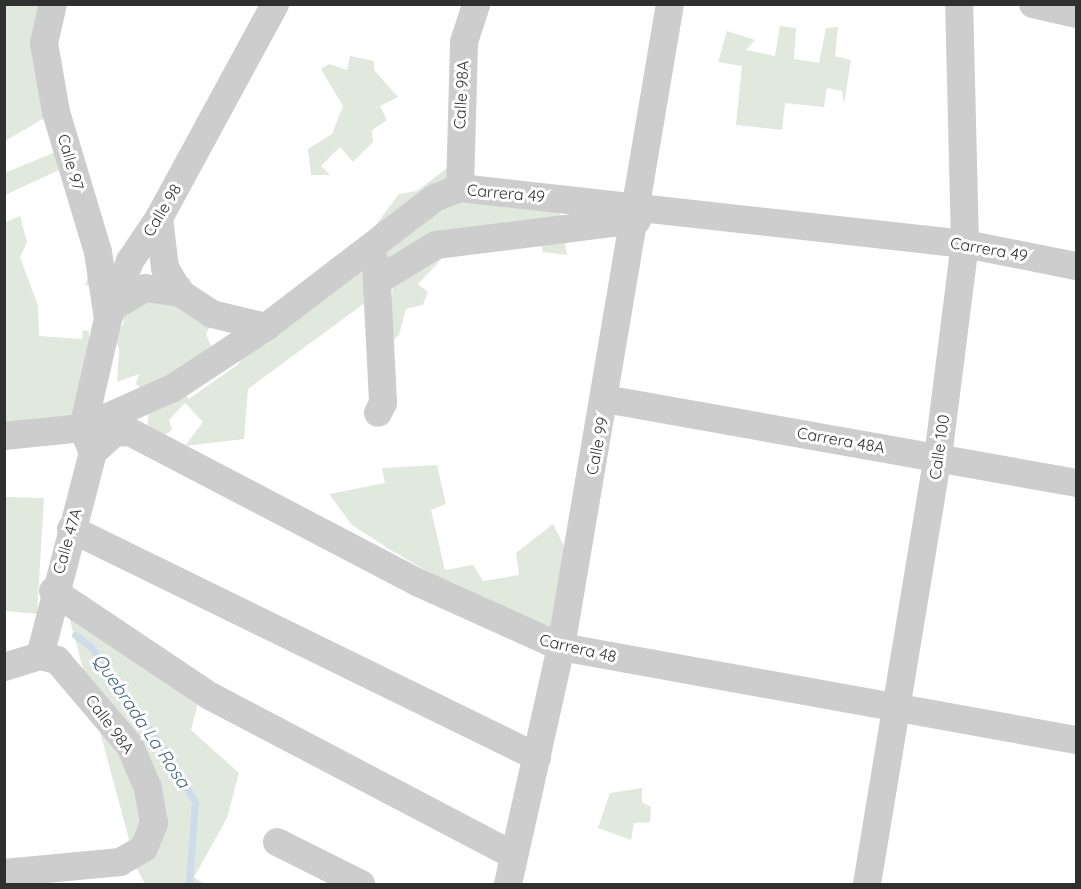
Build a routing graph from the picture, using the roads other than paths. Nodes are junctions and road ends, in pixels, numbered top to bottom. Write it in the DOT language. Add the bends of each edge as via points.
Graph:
graph roads {
  1 [pos="53,4"];
  2 [pos="275,4"];
  3 [pos="476,4"];
  4 [pos="670,4"];
  5 [pos="959,4"];
  6 [pos="1033,4"];
  7 [pos="1077,14"];
  8 [pos="460,188"];
  9 [pos="638,213"];
  10 [pos="159,218"];
  11 [pos="965,244"];
  12 [pos="364,249"];
  13 [pos="1077,266"];
  14 [pos="377,281"];
  15 [pos="180,293"];
  16 [pos="112,312"];
  17 [pos="266,327"];
  18 [pos="605,399"];
  19 [pos="378,413"];
  20 [pos="4,436"];
  21 [pos="88,440"];
  22 [pos="938,457"];
  23 [pos="1077,483"];
  24 [pos="71,529"];
  25 [pos="53,591"];
  26 [pos="561,647"];
  27 [pos="40,656"];
  28 [pos="4,667"];
  29 [pos="899,709"];
  30 [pos="1077,740"];
  31 [pos="537,757"];
  32 [pos="277,843"];
  33 [pos="513,855"];
  34 [pos="4,873"];
  35 [pos="361,885"];
  36 [pos="508,885"];
  37 [pos="867,885"];
  1 -- 16 [label="street, Calle 97" via="44,43 56,112"];
  2 -- 10 [label="street, Calle 98"];
  3 -- 8 [label="street, Calle 98A" via="464,42"];
  4 -- 9 [label="street, Calle 99"];
  5 -- 11 [label="street, Calle 100"];
  6 -- 7 [label="street"];
  8 -- 9 [label="street, Carrera 49"];
  8 -- 12 [label="street, Carrera 49" via="435,198"];
  9 -- 11 [label="street, Carrera 49"];
  9 -- 14 [label="street" via="436,245"];
  9 -- 18 [label="street, Calle 99"];
  10 -- 15 [label="street" via="165,268"];
  10 -- 16 [label="street, Calle 98" via="130,261"];
  11 -- 13 [label="street, Carrera 49"];
  11 -- 22 [label="street, Calle 100"];
  12 -- 14 [label="street" via="376,263"];
  12 -- 17 [label="street, Carrera 49"];
  14 -- 19 [label="street" via="383,403"];
  15 -- 16 [label="street" via="145,288"];
  15 -- 17 [label="street" via="212,314"];
  16 -- 21 [label="street, Calle 98"];
  17 -- 21 [label="street, Carrera 49"];
  18 -- 22 [label="street, Carrera 48A"];
  18 -- 26 [label="street, Calle 99"];
  20 -- 21 [label="street, Carrera 49"];
  21 -- 24 [label="street, Calle 47A"];
  21 -- 26 [label="street, Carrera 48" via="130,432 419,583"];
  22 -- 23 [label="street, Carrera 48A"];
  22 -- 29 [label="street, Calle 100"];
  24 -- 25 [label="street, Calle 47A"];
  24 -- 31 [label="street"];
  25 -- 27 [label="street, Calle 47A"];
  25 -- 33 [label="street" via="210,696"];
  26 -- 29 [label="street, Carrera 48"];
  26 -- 31 [label="street, Calle 99"];
  27 -- 28 [label="street"];
  27 -- 34 [label="street, Calle 98A" via="57,660 130,746 148,788 154,823 144,848 120,862"];
  29 -- 30 [label="street, Carrera 48"];
  29 -- 37 [label="street, Calle 100"];
  31 -- 33 [label="street, Calle 99"];
  32 -- 35 [label="street"];
  33 -- 36 [label="street, Calle 99"];
}
